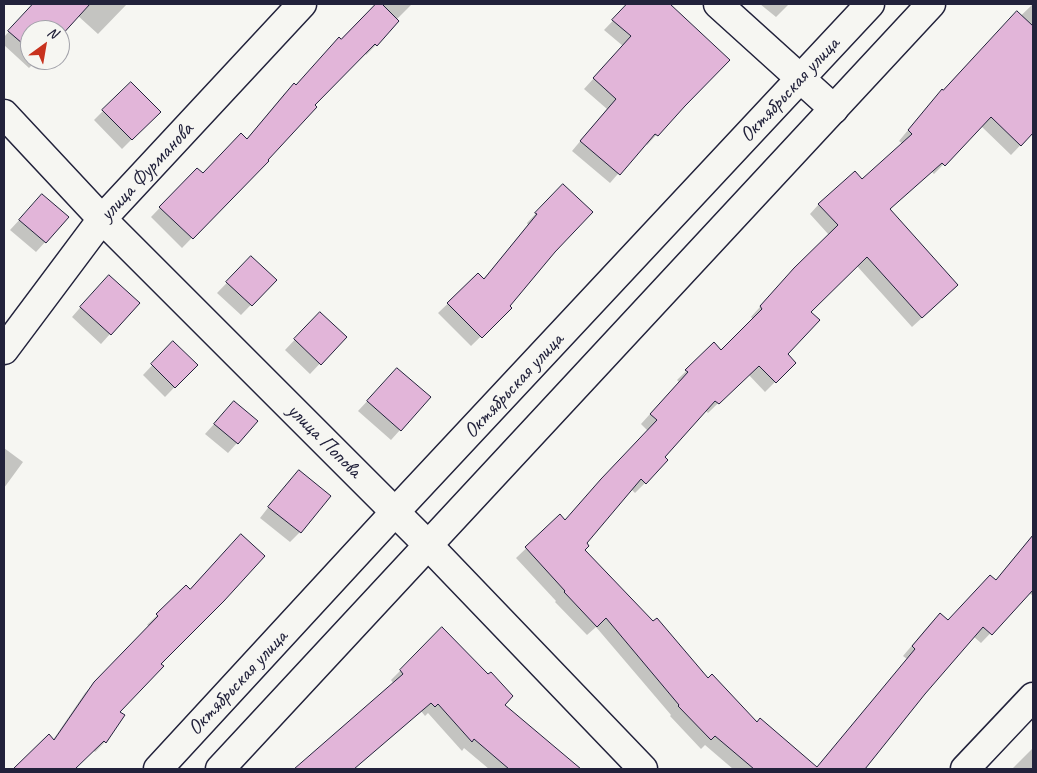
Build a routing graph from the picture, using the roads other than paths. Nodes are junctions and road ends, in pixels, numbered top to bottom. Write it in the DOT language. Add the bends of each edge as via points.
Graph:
graph roads {
  1 [pos="302,4"];
  2 [pos="718,4"];
  3 [pos="870,4"];
  4 [pos="931,4"];
  5 [pos="801,78"];
  6 [pos="834,109"];
  7 [pos="4,114"];
  8 [pos="102,219"];
  9 [pos="4,350"];
  10 [pos="396,512"];
  11 [pos="428,544"];
  12 [pos="1033,697"];
  13 [pos="158,769"];
  14 [pos="220,769"];
  15 [pos="643,769"];
  16 [pos="964,769"];
  1 -- 8 [label="main road, улица Фурманова"];
  2 -- 5 [label="main road"];
  3 -- 5 [label="main road, Октябрьская улица"];
  4 -- 6 [label="main road"];
  5 -- 6 [label="main road"];
  5 -- 10 [label="main road, Октябрьская улица"];
  6 -- 11 [label="main road"];
  7 -- 8 [label="main road, улица Попова"];
  8 -- 9 [label="main road, улица Фурманова"];
  8 -- 10 [label="main road, улица Попова"];
  10 -- 11 [label="main road, улица Попова"];
  10 -- 13 [label="main road, Октябрьская улица"];
  11 -- 14 [label="main road"];
  11 -- 15 [label="main road, улица Попова"];
  12 -- 16 [label="main road"];
}
